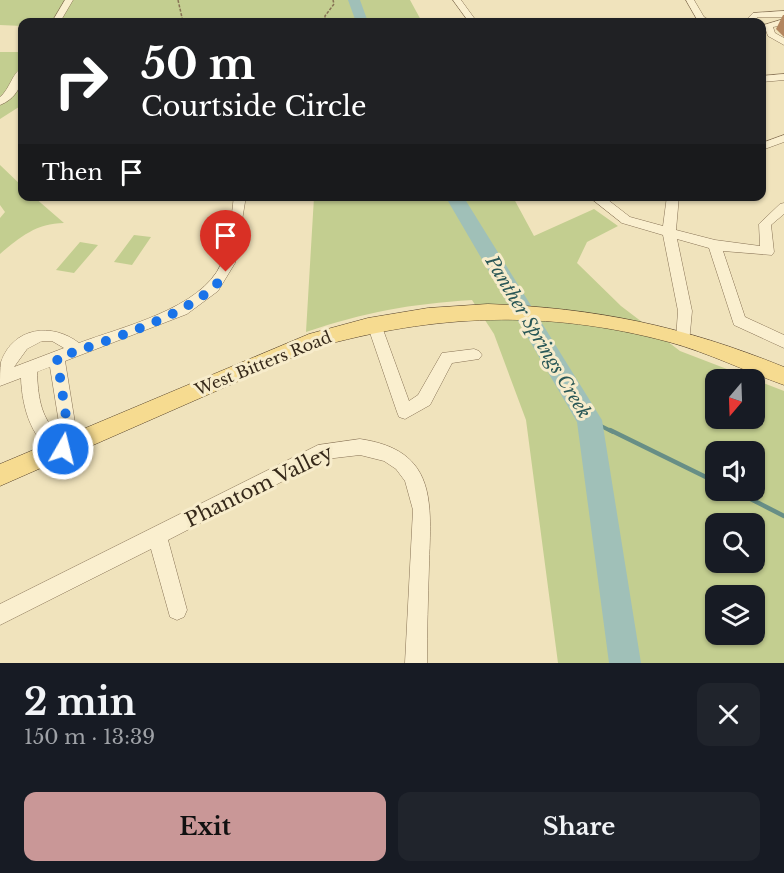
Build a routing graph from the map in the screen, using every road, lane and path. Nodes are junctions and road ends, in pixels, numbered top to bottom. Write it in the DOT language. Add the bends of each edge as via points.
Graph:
graph roads {
  1 [pos="69,0"];
  2 [pos="178,0"];
  3 [pos="333,0"];
  4 [pos="457,0"];
  5 [pos="690,0"];
  6 [pos="784,14"];
  7 [pos="58,18"];
  8 [pos="182,18"];
  9 [pos="325,18"];
  10 [pos="470,18"];
  11 [pos="700,18"];
  12 [pos="753,18"];
  13 [pos="784,22"];
  14 [pos="773,23"];
  15 [pos="784,28"];
  16 [pos="766,41"];
  17 [pos="784,42"];
  18 [pos="784,53"];
  19 [pos="784,76"];
  20 [pos="766,78"];
  21 [pos="18,79"];
  22 [pos="0,102"];
  23 [pos="779,140"];
  24 [pos="784,149"];
  25 [pos="239,201"];
  26 [pos="601,201"];
  27 [pos="671,201"];
  28 [pos="784,207"];
  29 [pos="670,232"];
  30 [pos="715,246"];
  31 [pos="374,324"];
  32 [pos="684,339"];
  33 [pos="784,342"];
  34 [pos="77,350"];
  35 [pos="474,355"];
  36 [pos="57,358"];
  37 [pos="29,368"];
  38 [pos="784,376"];
  39 [pos="1,379"];
  40 [pos="63,449"];
  41 [pos="0,475"];
  42 [pos="157,536"];
  43 [pos="177,610"];
  44 [pos="0,615"];
  45 [pos="416,663"];
  1 -- 7 [label="street"];
  2 -- 8 [label="path"];
  3 -- 9 [label="path"];
  4 -- 10 [label="street"];
  5 -- 11 [label="street"];
  6 -- 12 [label="street"];
  13 -- 14 [label="street"];
  14 -- 15 [label="street"];
  14 -- 17 [label="street" via="768,25 771,34"];
  16 -- 18 [label="street"];
  19 -- 20 [label="street"];
  21 -- 22 [label="street" via="12,92"];
  23 -- 24 [label="street"];
  25 -- 34 [label="street" via="231,260 212,290 182,310"];
  26 -- 29 [label="street" via="626,220"];
  27 -- 29 [label="street"];
  28 -- 30 [label="street" via="765,224 767,252"];
  29 -- 30 [label="street"];
  29 -- 32 [label="street" via="685,312"];
  30 -- 33 [label="street" via="739,321"];
  31 -- 32 [label="main road, West Bitters Road" via="471,311 548,313"];
  31 -- 35 [label="street" via="405,412 424,400 447,357"];
  31 -- 40 [label="main road, West Bitters Road" via="318,339 264,360"];
  32 -- 38 [label="main road, West Bitters Road"];
  34 -- 36 [label="street"];
  34 -- 39 [label="street" via="66,339 37,335 15,349"];
  36 -- 37 [label="street"];
  36 -- 40 [label="street" via="67,423"];
  37 -- 39 [label="street"];
  37 -- 40 [label="street" via="30,395 40,428"];
  40 -- 41 [label="main road, West Bitters Road"];
  42 -- 43 [label="street"];
  42 -- 44 [label="street, Phantom Valley"];
  42 -- 45 [label="street, Phantom Valley" via="324,451 365,446 383,450 402,463 416,484 422,509"];
}
